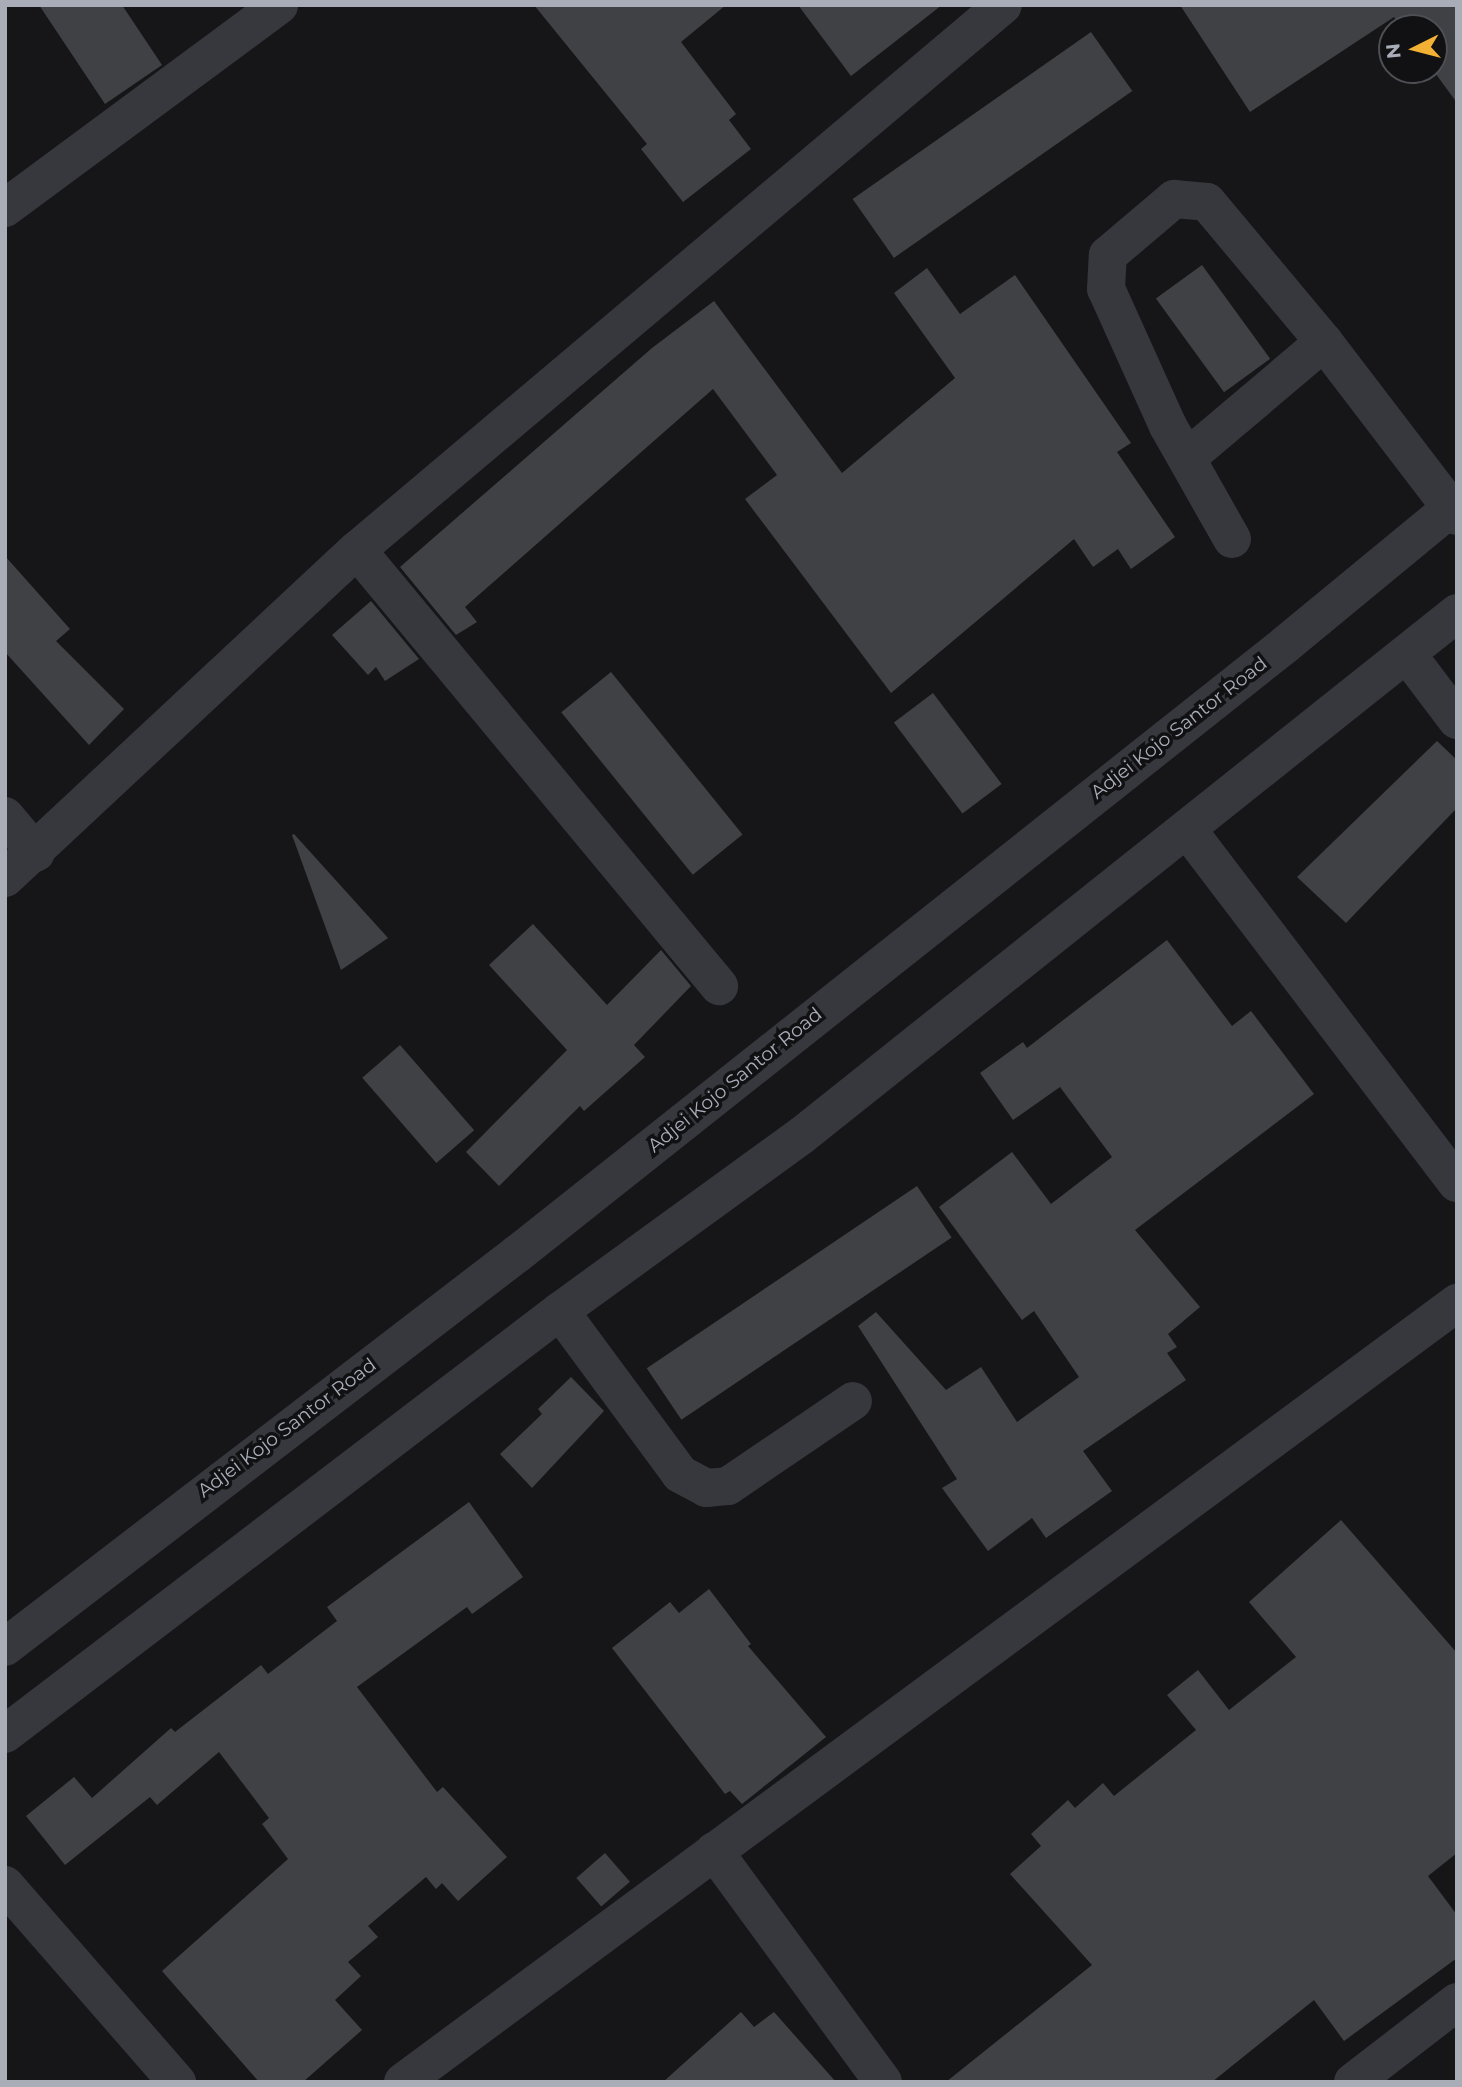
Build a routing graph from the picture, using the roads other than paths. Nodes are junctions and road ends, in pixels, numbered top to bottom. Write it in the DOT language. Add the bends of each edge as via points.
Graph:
graph roads {
  1 [pos="279,5"];
  2 [pos="1003,5"];
  3 [pos="5,208"];
  4 [pos="1324,342"];
  5 [pos="1188,457"];
  6 [pos="1454,509"];
  7 [pos="1233,539"];
  8 [pos="357,550"];
  9 [pos="1457,613"];
  10 [pos="1407,654"];
  11 [pos="1457,720"];
  12 [pos="5,816"];
  13 [pos="1187,829"];
  14 [pos="36,853"];
  15 [pos="5,878"];
  16 [pos="719,986"];
  17 [pos="1457,1183"];
  18 [pos="1457,1303"];
  19 [pos="560,1311"];
  20 [pos="853,1401"];
  21 [pos="5,1647"];
  22 [pos="5,1734"];
  23 [pos="713,1851"];
  24 [pos="5,1885"];
  25 [pos="1457,2002"];
  26 [pos="177,2082"];
  27 [pos="404,2082"];
  28 [pos="883,2082"];
  29 [pos="1353,2082"];
  1 -- 3 [label="street"];
  2 -- 8 [label="street"];
  4 -- 5 [label="street"];
  4 -- 5 [label="street" via="1207,202 1174,199 1138,227 1108,255 1106,289 1168,426"];
  4 -- 6 [label="street"];
  5 -- 7 [label="street"];
  6 -- 21 [label="street, Adjei Kojo Santor Road" via="517,1254"];
  8 -- 14 [label="street"];
  8 -- 16 [label="street"];
  9 -- 10 [label="street"];
  10 -- 11 [label="street"];
  10 -- 13 [label="street"];
  12 -- 14 [label="street"];
  13 -- 17 [label="street"];
  13 -- 19 [label="street" via="801,1136"];
  14 -- 15 [label="street"];
  18 -- 23 [label="street"];
  19 -- 20 [label="street" via="680,1474 706,1488 728,1486"];
  19 -- 22 [label="street"];
  23 -- 27 [label="street"];
  23 -- 28 [label="street"];
  24 -- 26 [label="street"];
  25 -- 29 [label="street"];
}
